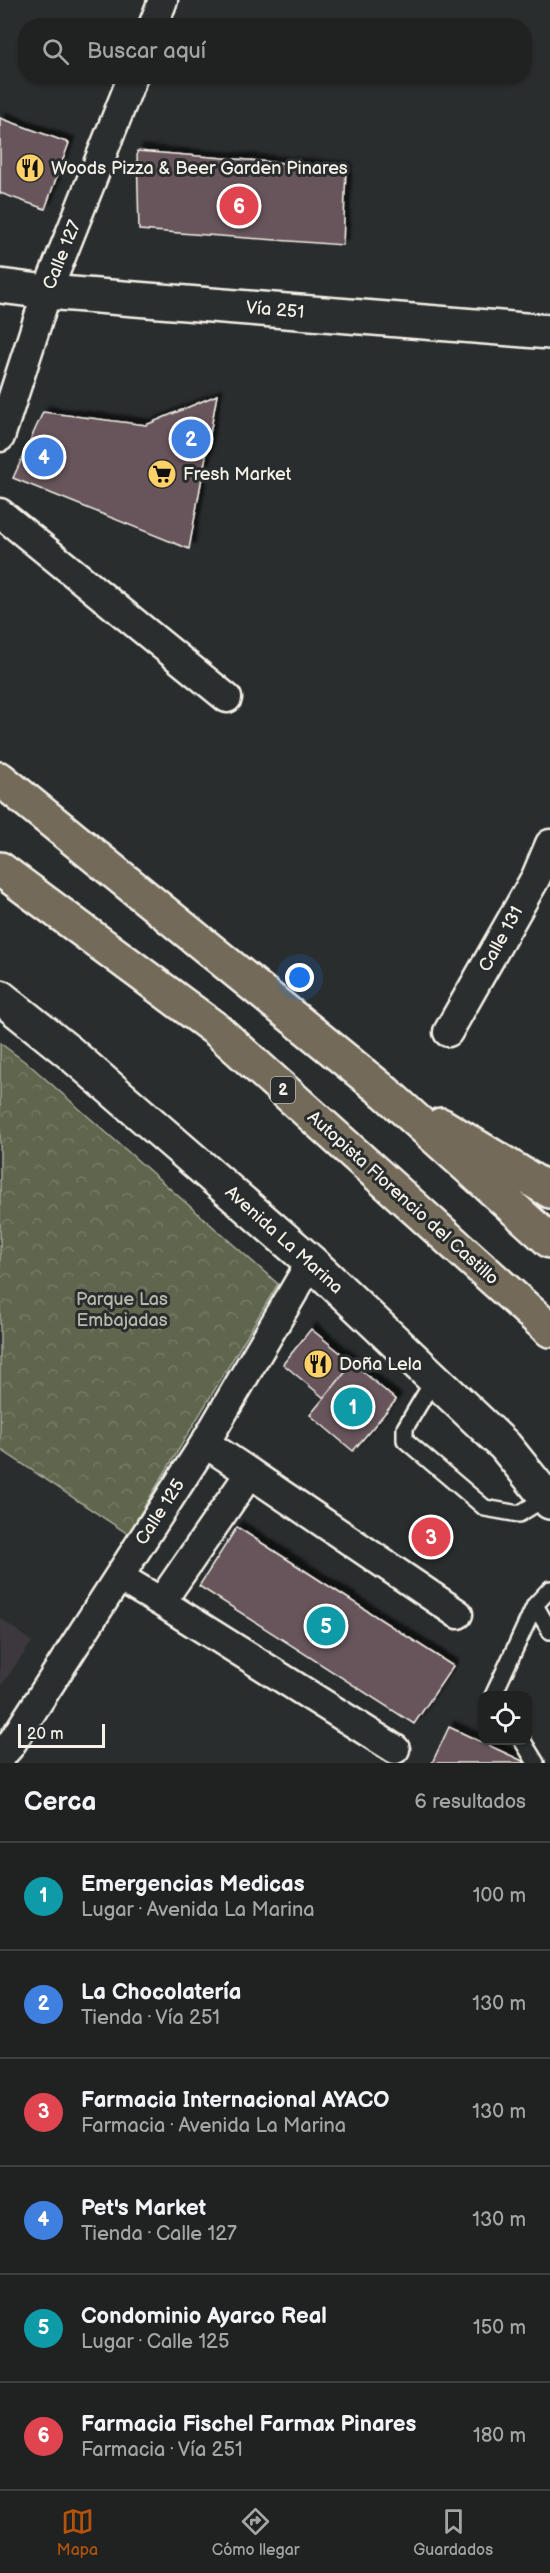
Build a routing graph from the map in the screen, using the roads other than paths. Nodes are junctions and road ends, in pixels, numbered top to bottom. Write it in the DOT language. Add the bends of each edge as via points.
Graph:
graph roads {
  1 [pos="163,0"];
  2 [pos="156,18"];
  3 [pos="130,84"];
  4 [pos="0,285"];
  5 [pos="47,292"];
  6 [pos="550,332"];
  7 [pos="0,437"];
  8 [pos="0,513"];
  9 [pos="227,699"];
  10 [pos="0,779"];
  11 [pos="550,844"];
  12 [pos="0,868"];
  13 [pos="0,997"];
  14 [pos="448,1032"];
  15 [pos="386,1094"];
  16 [pos="550,1191"];
  17 [pos="550,1241"];
  18 [pos="311,1262"];
  19 [pos="550,1330"];
  20 [pos="435,1378"];
  21 [pos="204,1443"];
  22 [pos="250,1473"];
  23 [pos="549,1500"];
  24 [pos="119,1577"];
  25 [pos="550,1589"];
  26 [pos="161,1602"];
  27 [pos="535,1605"];
  28 [pos="458,1614"];
  29 [pos="550,1631"];
  30 [pos="495,1691"];
  31 [pos="525,1745"];
  32 [pos="395,1749"];
  33 [pos="0,1757"];
  34 [pos="550,1759"];
  35 [pos="536,1763"];
  36 [pos="544,1763"];
  1 -- 2 [label="street"];
  3 -- 5 [label="street, Calle 127"];
  4 -- 5 [label="street, Vía 251"];
  5 -- 6 [label="street, Vía 251"];
  5 -- 7 [label="street, Calle 127"];
  8 -- 9 [label="street"];
  10 -- 15 [label="highway"];
  11 -- 14 [label="street, Calle 131" via="536,877"];
  12 -- 19 [label="highway, Autopista Florencio del Castillo / 2" via="217,1030"];
  13 -- 18 [label="street, Avenida La Marina"];
  15 -- 16 [label="highway"];
  15 -- 17 [label="highway"];
  18 -- 20 [label="street, Avenida La Marina"];
  18 -- 21 [label="street, Calle 125"];
  20 -- 23 [label="street, Avenida La Marina" via="505,1446"];
  20 -- 23 [label="lane" via="405,1428 405,1440 485,1508 519,1514"];
  21 -- 22 [label="street"];
  21 -- 24 [label="street, Calle 125"];
  22 -- 26 [label="street"];
  22 -- 28 [label="street"];
  24 -- 26 [label="street"];
  24 -- 33 [label="street, Calle 125"];
  25 -- 27 [label="lane"];
  26 -- 32 [label="street"];
  27 -- 29 [label="lane"];
  27 -- 30 [label="lane"];
  31 -- 35 [label="lane"];
  34 -- 36 [label="lane"];
}
